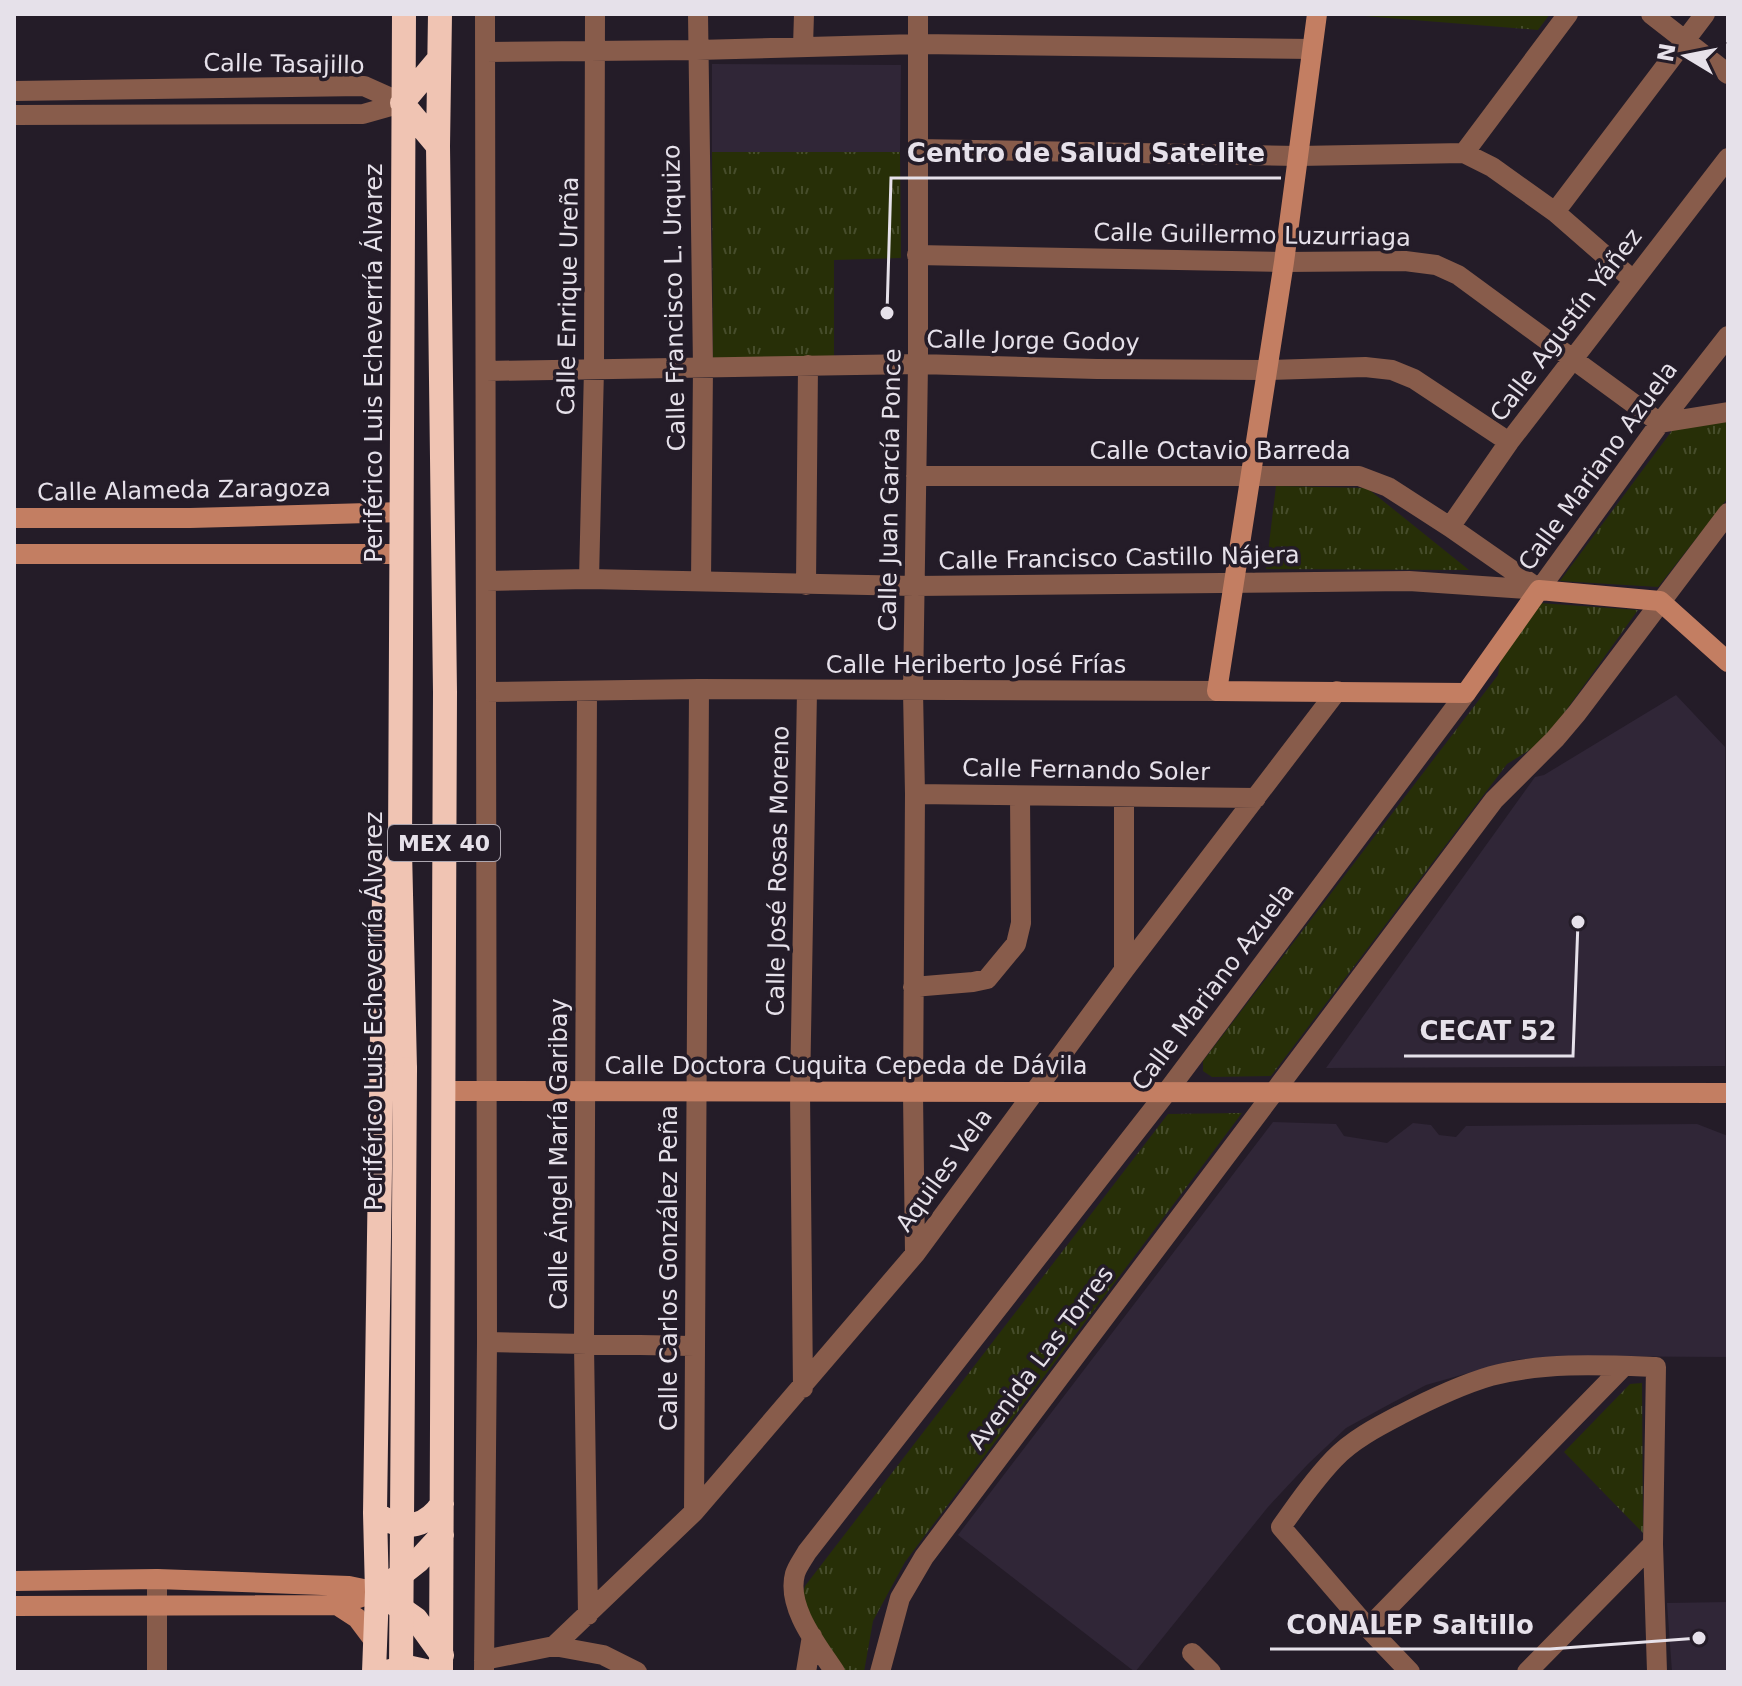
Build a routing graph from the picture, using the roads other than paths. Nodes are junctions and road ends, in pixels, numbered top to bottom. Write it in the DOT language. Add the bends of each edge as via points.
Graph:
graph roads {
  1 [pos="404,14"];
  2 [pos="440,14"];
  3 [pos="485,14"];
  4 [pos="595,14"];
  5 [pos="698,14"];
  6 [pos="804,14"];
  7 [pos="918,14"];
  8 [pos="1317,14"];
  9 [pos="1568,14"];
  10 [pos="1651,14"];
  11 [pos="1705,14"];
  12 [pos="1685,40"];
  13 [pos="918,44"];
  14 [pos="803,46"];
  15 [pos="1312,49"];
  16 [pos="697,50"];
  17 [pos="485,52"];
  18 [pos="596,52"];
  19 [pos="439,59"];
  20 [pos="1728,74"];
  21 [pos="14,91"];
  22 [pos="402,103"];
  23 [pos="14,115"];
  24 [pos="438,146"];
  25 [pos="918,149"];
  26 [pos="1464,153"];
  27 [pos="1298,156"];
  28 [pos="1728,158"];
  29 [pos="1555,212"];
  30 [pos="917,255"];
  31 [pos="1284,262"];
  32 [pos="1633,280"];
  33 [pos="1728,336"];
  34 [pos="1573,361"];
  35 [pos="918,364"];
  36 [pos="808,365"];
  37 [pos="703,367"];
  38 [pos="594,369"];
  39 [pos="1267,370"];
  40 [pos="486,371"];
  41 [pos="1728,412"];
  42 [pos="1660,423"];
  43 [pos="1509,442"];
  44 [pos="916,476"];
  45 [pos="1251,478"];
  46 [pos="403,512"];
  47 [pos="1728,513"];
  48 [pos="14,518"];
  49 [pos="1450,527"];
  50 [pos="14,554"];
  51 [pos="403,554"];
  52 [pos="589,579"];
  53 [pos="486,581"];
  54 [pos="701,582"];
  55 [pos="1234,583"];
  56 [pos="806,585"];
  57 [pos="914,586"];
  58 [pos="1539,590"];
  59 [pos="1660,601"];
  60 [pos="1728,662"];
  61 [pos="699,689"];
  62 [pos="807,691"];
  63 [pos="913,691"];
  64 [pos="1217,691"];
  65 [pos="1337,691"];
  66 [pos="486,692"];
  67 [pos="587,692"];
  68 [pos="1466,693"];
  69 [pos="915,794"];
  70 [pos="1020,796"];
  71 [pos="1124,797"];
  72 [pos="1256,798"];
  73 [pos="400,850"];
  74 [pos="1124,970"];
  75 [pos="913,987"];
  76 [pos="485,1090"];
  77 [pos="697,1090"];
  78 [pos="443,1091"];
  79 [pos="586,1091"];
  80 [pos="1273,1091"];
  81 [pos="800,1092"];
  82 [pos="913,1093"];
  83 [pos="1166,1093"];
  84 [pos="1728,1093"];
  85 [pos="1033,1094"];
  86 [pos="915,1254"];
  87 [pos="487,1342"];
  88 [pos="584,1345"];
  89 [pos="693,1346"];
  90 [pos="1624,1366"];
  91 [pos="803,1388"];
  92 [pos="442,1504"];
  93 [pos="694,1512"];
  94 [pos="375,1513"];
  95 [pos="442,1535"];
  96 [pos="1653,1544"];
  97 [pos="157,1579"];
  98 [pos="14,1581"];
  99 [pos="377,1592"];
  100 [pos="337,1605"];
  101 [pos="14,1606"];
  102 [pos="157,1606"];
  103 [pos="588,1615"];
  104 [pos="1368,1628"];
  105 [pos="812,1636"];
  106 [pos="375,1642"];
  107 [pos="554,1646"];
  108 [pos="1192,1653"];
  109 [pos="438,1666"];
  110 [pos="484,1666"];
  111 [pos="157,1672"];
  112 [pos="374,1672"];
  113 [pos="387,1672"];
  114 [pos="401,1672"];
  115 [pos="637,1672"];
  116 [pos="806,1672"];
  117 [pos="835,1672"];
  118 [pos="880,1672"];
  119 [pos="1211,1672"];
  120 [pos="1410,1672"];
  121 [pos="1527,1672"];
  122 [pos="1657,1672"];
  1 -- 22 [label="highway, Periférico Luis Echeverría Álvarez / MEX 40"];
  2 -- 19 [label="highway, MEX 40"];
  3 -- 17 [label="street"];
  4 -- 18 [label="street, Calle Enrique Ureña"];
  5 -- 16 [label="street, Calle Francisco L. Urquizo"];
  6 -- 14 [label="street"];
  7 -- 13 [label="street, Calle Juan García Ponce"];
  8 -- 15 [label="street"];
  9 -- 26 [label="street"];
  10 -- 12 [label="street"];
  11 -- 12 [label="street"];
  12 -- 20 [label="street"];
  12 -- 29 [label="street"];
  13 -- 14 [label="street"];
  13 -- 15 [label="street"];
  13 -- 25 [label="street, Calle Juan García Ponce"];
  14 -- 16 [label="street"];
  15 -- 27 [label="street"];
  16 -- 18 [label="street"];
  16 -- 37 [label="street, Calle Francisco L. Urquizo"];
  17 -- 18 [label="street"];
  17 -- 40 [label="street"];
  18 -- 38 [label="street, Calle Enrique Ureña"];
  19 -- 22 [label="highway"];
  19 -- 24 [label="highway, MEX 40"];
  21 -- 22 [label="street, Calle Tasajillo" via="364,86"];
  22 -- 23 [label="street, Calle Tasajillo" via="363,114"];
  22 -- 24 [label="highway"];
  22 -- 46 [label="highway, Periférico Luis Echeverría Álvarez / MEX 40"];
  24 -- 78 [label="highway, MEX 40" via="445,692"];
  25 -- 27 [label="street"];
  25 -- 30 [label="street, Calle Juan García Ponce"];
  26 -- 27 [label="street"];
  26 -- 29 [label="street"];
  27 -- 31 [label="street"];
  28 -- 32 [label="street, Calle Agustín Yáñez"];
  29 -- 32 [label="street"];
  30 -- 31 [label="street, Calle Guillermo Luzurriaga"];
  30 -- 35 [label="street, Calle Juan García Ponce"];
  31 -- 34 [label="street, Calle Guillermo Luzurriaga" via="1436,265 1458,275"];
  31 -- 39 [label="street"];
  32 -- 34 [label="street, Calle Agustín Yáñez"];
  33 -- 42 [label="street, Calle Mariano Azuela"];
  34 -- 42 [label="street, Calle Guillermo Luzurriaga"];
  34 -- 43 [label="street, Calle Agustín Yáñez"];
  35 -- 36 [label="street, Calle Jorge Godoy"];
  35 -- 39 [label="street, Calle Jorge Godoy"];
  35 -- 44 [label="street, Calle Juan García Ponce"];
  36 -- 37 [label="street, Calle Jorge Godoy"];
  36 -- 56 [label="street"];
  37 -- 38 [label="street, Calle Jorge Godoy"];
  37 -- 54 [label="street, Calle Francisco L. Urquizo"];
  38 -- 40 [label="street, Calle Jorge Godoy"];
  38 -- 52 [label="street, Calle Enrique Ureña"];
  39 -- 43 [label="street, Calle Jorge Godoy" via="1392,370"];
  39 -- 45 [label="street"];
  40 -- 53 [label="street"];
  41 -- 42 [label="street"];
  42 -- 58 [label="street, Calle Mariano Azuela"];
  43 -- 49 [label="street, Calle Agustín Yáñez"];
  44 -- 45 [label="street, Calle Octavio Barreda"];
  44 -- 57 [label="street, Calle Juan García Ponce"];
  45 -- 49 [label="street, Calle Octavio Barreda" via="1359,476 1388,487"];
  45 -- 55 [label="street"];
  46 -- 48 [label="street, Calle Alameda Zaragoza"];
  46 -- 51 [label="highway, Periférico Luis Echeverría Álvarez / MEX 40"];
  47 -- 59 [label="street, Avenida Las Torres"];
  49 -- 58 [label="street, Calle Octavio Barreda"];
  50 -- 51 [label="street"];
  51 -- 73 [label="highway, Periférico Luis Echeverría Álvarez / MEX 40"];
  52 -- 53 [label="street, Calle Francisco Castillo Nájera"];
  52 -- 54 [label="street, Calle Francisco Castillo Nájera"];
  53 -- 66 [label="street"];
  54 -- 56 [label="street, Calle Francisco Castillo Nájera"];
  55 -- 57 [label="street, Calle Francisco Castillo Nájera"];
  55 -- 58 [label="street, Calle Francisco Castillo Nájera" via="1445,582"];
  55 -- 64 [label="street"];
  56 -- 57 [label="street, Calle Francisco Castillo Nájera"];
  57 -- 63 [label="street, Calle Juan García Ponce"];
  58 -- 59 [label="street, Calle Francisco Castillo Nájera"];
  58 -- 68 [label="street, Calle Mariano Azuela"];
  59 -- 60 [label="street"];
  59 -- 80 [label="street, Avenida Las Torres" via="1577,713 1494,800"];
  61 -- 62 [label="street, Calle Heriberto José Frías"];
  61 -- 67 [label="street, Calle Heriberto José Frías"];
  61 -- 77 [label="street, Calle Carlos González Peña"];
  62 -- 63 [label="street, Calle Heriberto José Frías"];
  62 -- 81 [label="street, Calle José Rosas Moreno"];
  63 -- 64 [label="street, Calle Heriberto José Frías"];
  63 -- 69 [label="street, Calle Juan García Ponce"];
  64 -- 65 [label="street, Calle Heriberto José Frías"];
  65 -- 68 [label="street, Calle Heriberto José Frías"];
  65 -- 72 [label="street, Aquiles Vela"];
  66 -- 67 [label="street, Calle Heriberto José Frías"];
  66 -- 76 [label="street"];
  67 -- 79 [label="street, Calle Ángel María Garibay"];
  68 -- 83 [label="street, Calle Mariano Azuela"];
  69 -- 70 [label="street, Calle Fernando Soler"];
  69 -- 75 [label="street, Calle Juan García Ponce"];
  70 -- 71 [label="street, Calle Fernando Soler"];
  70 -- 75 [label="street" via="1021,923 1016,944 981,981"];
  71 -- 72 [label="street, Calle Fernando Soler"];
  71 -- 74 [label="street"];
  72 -- 74 [label="street, Aquiles Vela"];
  73 -- 94 [label="highway" via="384,894"];
  73 -- 114 [label="highway, Periférico Luis Echeverría Álvarez / MEX 40, bridge" via="405,1069"];
  74 -- 85 [label="street, Aquiles Vela"];
  75 -- 82 [label="street, Calle Juan García Ponce"];
  76 -- 78 [label="street, Calle Doctora Cuquita Cepeda de Dávila"];
  76 -- 79 [label="street, Calle Doctora Cuquita Cepeda de Dávila"];
  76 -- 87 [label="street"];
  77 -- 79 [label="street, Calle Doctora Cuquita Cepeda de Dávila"];
  77 -- 81 [label="street, Calle Doctora Cuquita Cepeda de Dávila"];
  77 -- 89 [label="street, Calle Carlos González Peña"];
  78 -- 92 [label="highway, MEX 40"];
  79 -- 88 [label="street, Calle Ángel María Garibay"];
  80 -- 83 [label="street, Calle Doctora Cuquita Cepeda de Dávila"];
  80 -- 84 [label="street, Calle Doctora Cuquita Cepeda de Dávila"];
  80 -- 118 [label="street, Avenida Las Torres" via="917,1567 900,1598"];
  81 -- 82 [label="street, Calle Doctora Cuquita Cepeda de Dávila"];
  81 -- 91 [label="street, Calle José Rosas Moreno"];
  82 -- 85 [label="street, Calle Doctora Cuquita Cepeda de Dávila"];
  82 -- 86 [label="street, Calle Juan García Ponce"];
  83 -- 85 [label="street, Calle Doctora Cuquita Cepeda de Dávila"];
  83 -- 105 [label="street, Calle Mariano Azuela" via="807,1552 795,1575 796,1603"];
  85 -- 86 [label="street, Aquiles Vela"];
  86 -- 91 [label="street, Aquiles Vela"];
  87 -- 88 [label="street"];
  87 -- 110 [label="street"];
  88 -- 89 [label="street"];
  88 -- 103 [label="street, Calle Ángel María Garibay"];
  89 -- 93 [label="street, Calle Carlos González Peña"];
  90 -- 96 [label="street" via="1656,1367"];
  90 -- 104 [label="street"];
  90 -- 104 [label="street" via="1537,1368 1490,1377 1431,1399 1335,1457 1281,1527"];
  91 -- 93 [label="street, Aquiles Vela"];
  92 -- 94 [label="highway" via="433,1517 409,1526"];
  92 -- 95 [label="highway, MEX 40"];
  93 -- 103 [label="street, Aquiles Vela"];
  94 -- 99 [label="highway"];
  95 -- 99 [label="highway"];
  95 -- 109 [label="highway, MEX 40"];
  96 -- 121 [label="street"];
  96 -- 122 [label="street"];
  97 -- 98 [label="street"];
  97 -- 99 [label="street" via="349,1586"];
  97 -- 102 [label="street"];
  99 -- 100 [label="street"];
  99 -- 106 [label="highway"];
  99 -- 109 [label="highway" via="416,1619"];
  100 -- 102 [label="street"];
  100 -- 106 [label="street" via="357,1618"];
  101 -- 102 [label="street"];
  102 -- 111 [label="street"];
  103 -- 107 [label="street, Aquiles Vela"];
  104 -- 120 [label="street"];
  105 -- 116 [label="street"];
  105 -- 117 [label="street, Calle Mariano Azuela"];
  106 -- 112 [label="highway"];
  107 -- 110 [label="street"];
  107 -- 115 [label="street" via="603,1655"];
  108 -- 119 [label="street"];
  109 -- 113 [label="highway"];
}
